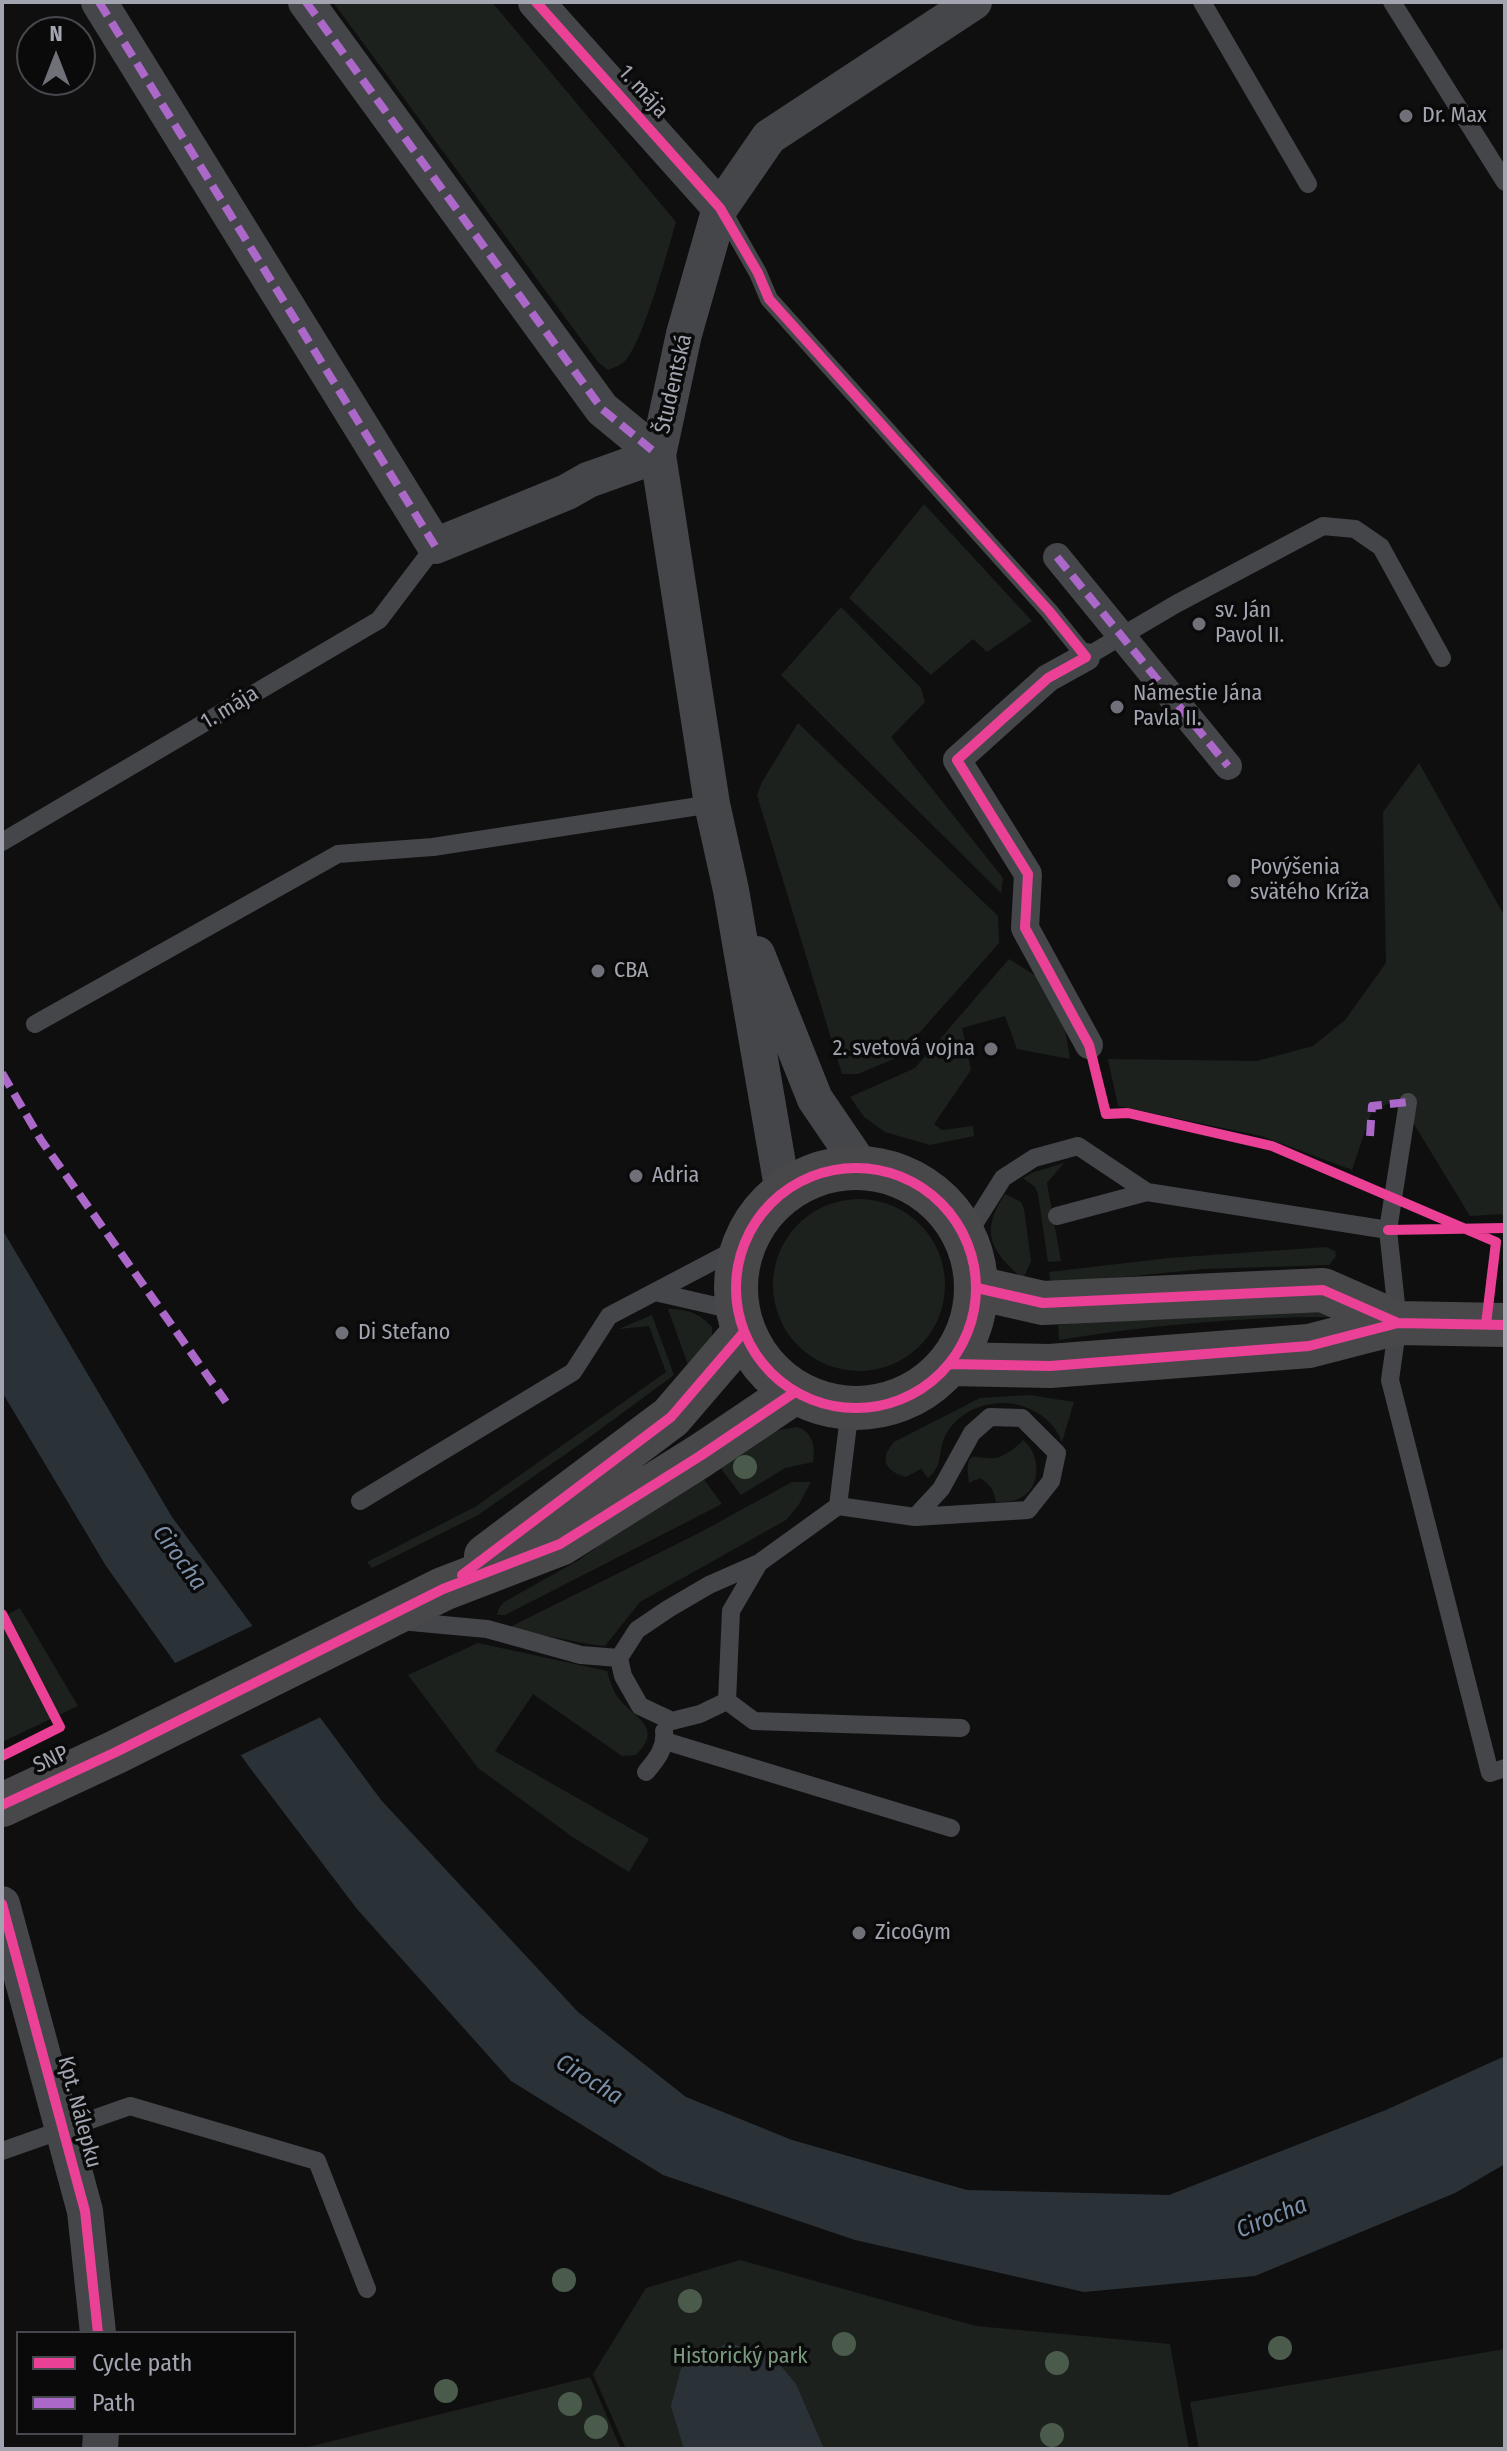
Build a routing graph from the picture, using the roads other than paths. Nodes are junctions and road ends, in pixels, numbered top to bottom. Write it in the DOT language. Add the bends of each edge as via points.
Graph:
graph roads {
  1 [pos="99,2"];
  2 [pos="306,2"];
  3 [pos="536,2"];
  4 [pos="974,2"];
  5 [pos="1202,2"];
  6 [pos="1392,2"];
  7 [pos="1505,182"];
  8 [pos="1308,184"];
  9 [pos="720,208"];
  10 [pos="658,455"];
  11 [pos="435,546"];
  12 [pos="1057,557"];
  13 [pos="1122,637"];
  14 [pos="1086,657"];
  15 [pos="1442,658"];
  16 [pos="1228,766"];
  17 [pos="712,804"];
  18 [pos="2,842"];
  19 [pos="731,890"];
  20 [pos="35,1024"];
  21 [pos="1089,1045"];
  22 [pos="1408,1102"];
  23 [pos="862,1168"];
  24 [pos="1147,1192"];
  25 [pos="783,1193"];
  26 [pos="1057,1216"];
  27 [pos="1388,1230"];
  28 [pos="966,1237"];
  29 [pos="744,1245"];
  30 [pos="977,1288"];
  31 [pos="655,1292"];
  32 [pos="741,1322"];
  33 [pos="1398,1323"];
  34 [pos="1505,1325"];
  35 [pos="950,1364"];
  36 [pos="795,1392"];
  37 [pos="850,1408"];
  38 [pos="360,1501"];
  39 [pos="838,1506"];
  40 [pos="915,1517"];
  41 [pos="759,1563"];
  42 [pos="443,1589"];
  43 [pos="381,1619"];
  44 [pos="619,1658"];
  45 [pos="727,1701"];
  46 [pos="661,1716"];
  47 [pos="961,1728"];
  48 [pos="665,1741"];
  49 [pos="1505,1768"];
  50 [pos="646,1772"];
  51 [pos="2,1805"];
  52 [pos="951,1828"];
  53 [pos="2,1904"];
  54 [pos="63,2129"];
  55 [pos="2,2151"];
  56 [pos="367,2289"];
  57 [pos="98,2331"];
  1 -- 11 [label="street"];
  2 -- 10 [label="street" via="602,409"];
  3 -- 9 [label="street, 1. mája"];
  4 -- 9 [label="street, Študentská" via="769,137"];
  5 -- 8 [label="lane"];
  6 -- 7 [label="lane"];
  9 -- 10 [label="street, Študentská" via="684,334"];
  9 -- 14 [label="lane" via="769,299"];
  10 -- 11 [label="street"];
  10 -- 17 [label="street, Študentská"];
  11 -- 18 [label="lane, 1. mája" via="379,620"];
  12 -- 13 [label="street"];
  13 -- 14 [label="lane"];
  13 -- 15 [label="lane" via="1323,526 1355,529 1381,547"];
  13 -- 16 [label="street"];
  14 -- 21 [label="street" via="1048,678 957,760 1028,874 1025,928"];
  17 -- 19 [label="street, Študentská"];
  17 -- 20 [label="lane" via="433,847 338,854"];
  19 -- 23 [label="street" via="815,1099"];
  19 -- 25 [label="street"];
  22 -- 27 [label="lane"];
  23 -- 25 [label="main road" via="821,1173"];
  23 -- 28 [label="main road" via="912,1181 934,1196"];
  24 -- 26 [label="lane"];
  24 -- 27 [label="lane"];
  24 -- 28 [label="lane" via="1078,1146 1034,1158 1003,1178"];
  25 -- 29 [label="main road" via="753,1226"];
  27 -- 33 [label="lane"];
  28 -- 30 [label="main road"];
  29 -- 31 [label="lane"];
  29 -- 32 [label="main road" via="736,1289"];
  30 -- 33 [label="main road" via="1043,1303 1323,1290"];
  30 -- 35 [label="main road" via="965,1341"];
  31 -- 32 [label="lane"];
  31 -- 38 [label="lane" via="609,1316 573,1372"];
  32 -- 36 [label="main road" via="765,1366"];
  32 -- 42 [label="main road" via="671,1417"];
  33 -- 34 [label="main road"];
  33 -- 35 [label="main road" via="1309,1346 1050,1366"];
  33 -- 49 [label="lane" via="1390,1380 1490,1773"];
  35 -- 37 [label="main road" via="905,1398 878,1407"];
  36 -- 37 [label="main road"];
  36 -- 42 [label="main road" via="560,1544"];
  37 -- 39 [label="lane"];
  39 -- 40 [label="lane"];
  39 -- 41 [label="lane"];
  40 -- 40 [label="lane" via="1028,1510 1051,1481 1057,1453 1022,1418 990,1417 972,1433 941,1489"];
  41 -- 44 [label="lane" via="709,1585 637,1630"];
  41 -- 45 [label="lane" via="731,1611"];
  42 -- 43 [label="main road"];
  43 -- 44 [label="lane" via="487,1629 581,1655"];
  43 -- 51 [label="main road, SNP"];
  44 -- 46 [label="lane" via="640,1706"];
  45 -- 46 [label="lane" via="672,1721"];
  45 -- 47 [label="lane" via="754,1721"];
  46 -- 48 [label="lane"];
  48 -- 50 [label="lane"];
  48 -- 52 [label="lane"];
  53 -- 54 [label="street, Kpt. Nálepku"];
  54 -- 55 [label="lane"];
  54 -- 56 [label="lane" via="130,2106 317,2161"];
  54 -- 57 [label="street, Kpt. Nálepku" via="85,2211"];
}
